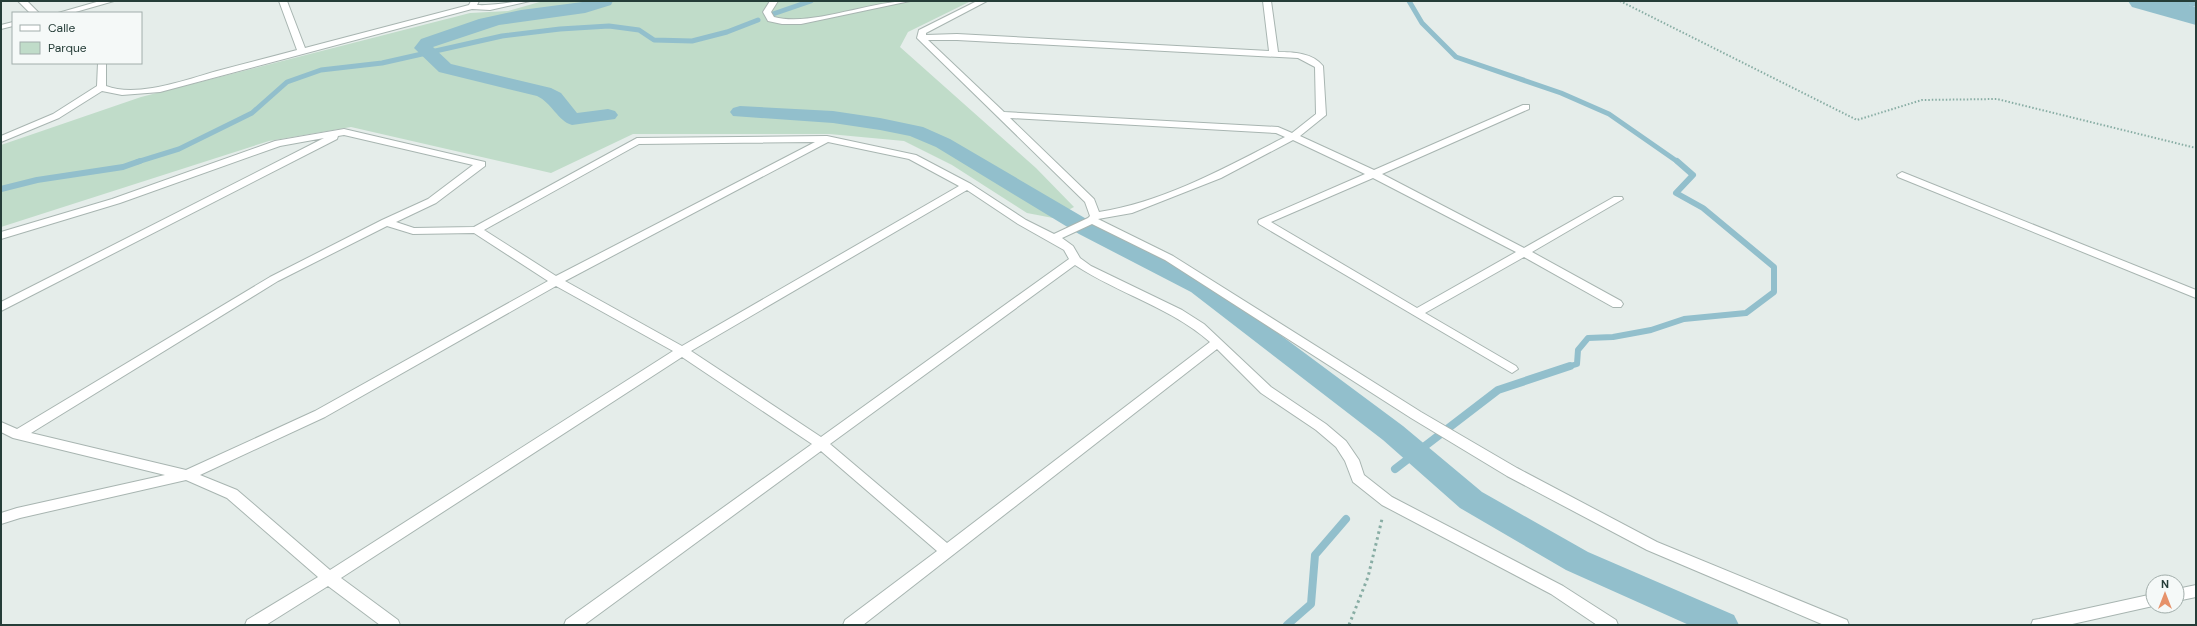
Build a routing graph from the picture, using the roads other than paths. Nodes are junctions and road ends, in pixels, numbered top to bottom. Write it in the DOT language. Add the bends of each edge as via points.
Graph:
graph roads {
  1 [pos="22,1"];
  2 [pos="110,1"];
  3 [pos="283,1"];
  4 [pos="526,1"];
  5 [pos="774,1"];
  6 [pos="906,1"];
  7 [pos="983,1"];
  8 [pos="1267,1"];
  9 [pos="474,4"];
  10 [pos="34,12"];
  11 [pos="66,12"];
  12 [pos="12,24"];
  13 [pos="1,27"];
  14 [pos="921,38"];
  15 [pos="302,52"];
  16 [pos="1274,54"];
  17 [pos="102,64"];
  18 [pos="101,87"];
  19 [pos="1526,107"];
  20 [pos="999,115"];
  21 [pos="344,132"];
  22 [pos="1294,136"];
  23 [pos="1,139"];
  24 [pos="827,139"];
  25 [pos="1372,173"];
  26 [pos="1902,175"];
  27 [pos="967,186"];
  28 [pos="1618,199"];
  29 [pos="1094,218"];
  30 [pos="386,222"];
  31 [pos="476,230"];
  32 [pos="1,236"];
  33 [pos="1054,238"];
  34 [pos="1524,252"];
  35 [pos="1075,260"];
  36 [pos="556,281"];
  37 [pos="2196,294"];
  38 [pos="1617,304"];
  39 [pos="1,307"];
  40 [pos="1416,313"];
  41 [pos="1217,343"];
  42 [pos="682,351"];
  43 [pos="1512,369"];
  44 [pos="1,427"];
  45 [pos="18,435"];
  46 [pos="820,443"];
  47 [pos="187,475"];
  48 [pos="1,519"];
  49 [pos="947,552"];
  50 [pos="329,578"];
  51 [pos="2196,591"];
  52 [pos="2185,593"];
  53 [pos="2145,602"];
  54 [pos="253,625"];
  55 [pos="392,625"];
  56 [pos="572,625"];
  57 [pos="851,625"];
  58 [pos="1610,625"];
  59 [pos="1841,625"];
  60 [pos="2039,625"];
  1 -- 10 [label="street"];
  2 -- 11 [label="street"];
  3 -- 15 [label="street"];
  4 -- 9 [label="street" via="490,8"];
  5 -- 6 [label="street" via="767,12 771,19 782,22 801,22"];
  7 -- 14 [label="street" via="931,26 922,32"];
  8 -- 16 [label="street"];
  9 -- 15 [label="street"];
  12 -- 13 [label="street"];
  14 -- 16 [label="street" via="957,37"];
  14 -- 20 [label="street"];
  15 -- 18 [label="street" via="160,89 110,92"];
  16 -- 22 [label="street" via="1300,56 1312,60 1318,66 1321,115"];
  17 -- 18 [label="street"];
  18 -- 23 [label="street" via="56,116"];
  19 -- 25 [label="street"];
  20 -- 22 [label="street" via="1258,128 1278,130"];
  20 -- 29 [label="street" via="1081,191 1095,210"];
  21 -- 30 [label="street" via="481,164 432,201"];
  21 -- 32 [label="street" via="278,143 116,201"];
  21 -- 39 [label="street"];
  22 -- 25 [label="street"];
  22 -- 29 [label="street" via="1202,182 1128,211"];
  24 -- 27 [label="street" via="912,157"];
  24 -- 31 [label="street" via="637,141"];
  24 -- 36 [label="street"];
  25 -- 34 [label="street"];
  25 -- 40 [label="street" via="1263,222"];
  26 -- 37 [label="street"];
  27 -- 33 [label="street" via="1022,222"];
  27 -- 42 [label="street"];
  28 -- 34 [label="street"];
  29 -- 33 [label="street"];
  29 -- 59 [label="street" via="1169,258 1416,415 1512,472 1652,546"];
  30 -- 31 [label="street" via="413,232"];
  30 -- 45 [label="street" via="274,279"];
  31 -- 36 [label="street"];
  33 -- 35 [label="street" via="1069,248"];
  34 -- 38 [label="street"];
  34 -- 40 [label="street"];
  35 -- 41 [label="street" via="1114,283 1178,313 1200,327"];
  35 -- 46 [label="street"];
  36 -- 42 [label="street"];
  36 -- 47 [label="street" via="320,414"];
  40 -- 43 [label="street"];
  41 -- 49 [label="street"];
  41 -- 58 [label="street" via="1266,390 1321,427 1341,444 1352,460 1358,478 1387,501 1557,590"];
  42 -- 46 [label="street"];
  42 -- 50 [label="street"];
  44 -- 45 [label="street"];
  45 -- 47 [label="street"];
  46 -- 49 [label="street"];
  46 -- 56 [label="street"];
  47 -- 48 [label="street" via="17,513"];
  47 -- 50 [label="street" via="232,494"];
  49 -- 57 [label="street"];
  50 -- 54 [label="street"];
  50 -- 55 [label="street"];
  51 -- 52 [label="street"];
  53 -- 60 [label="street"];
}
